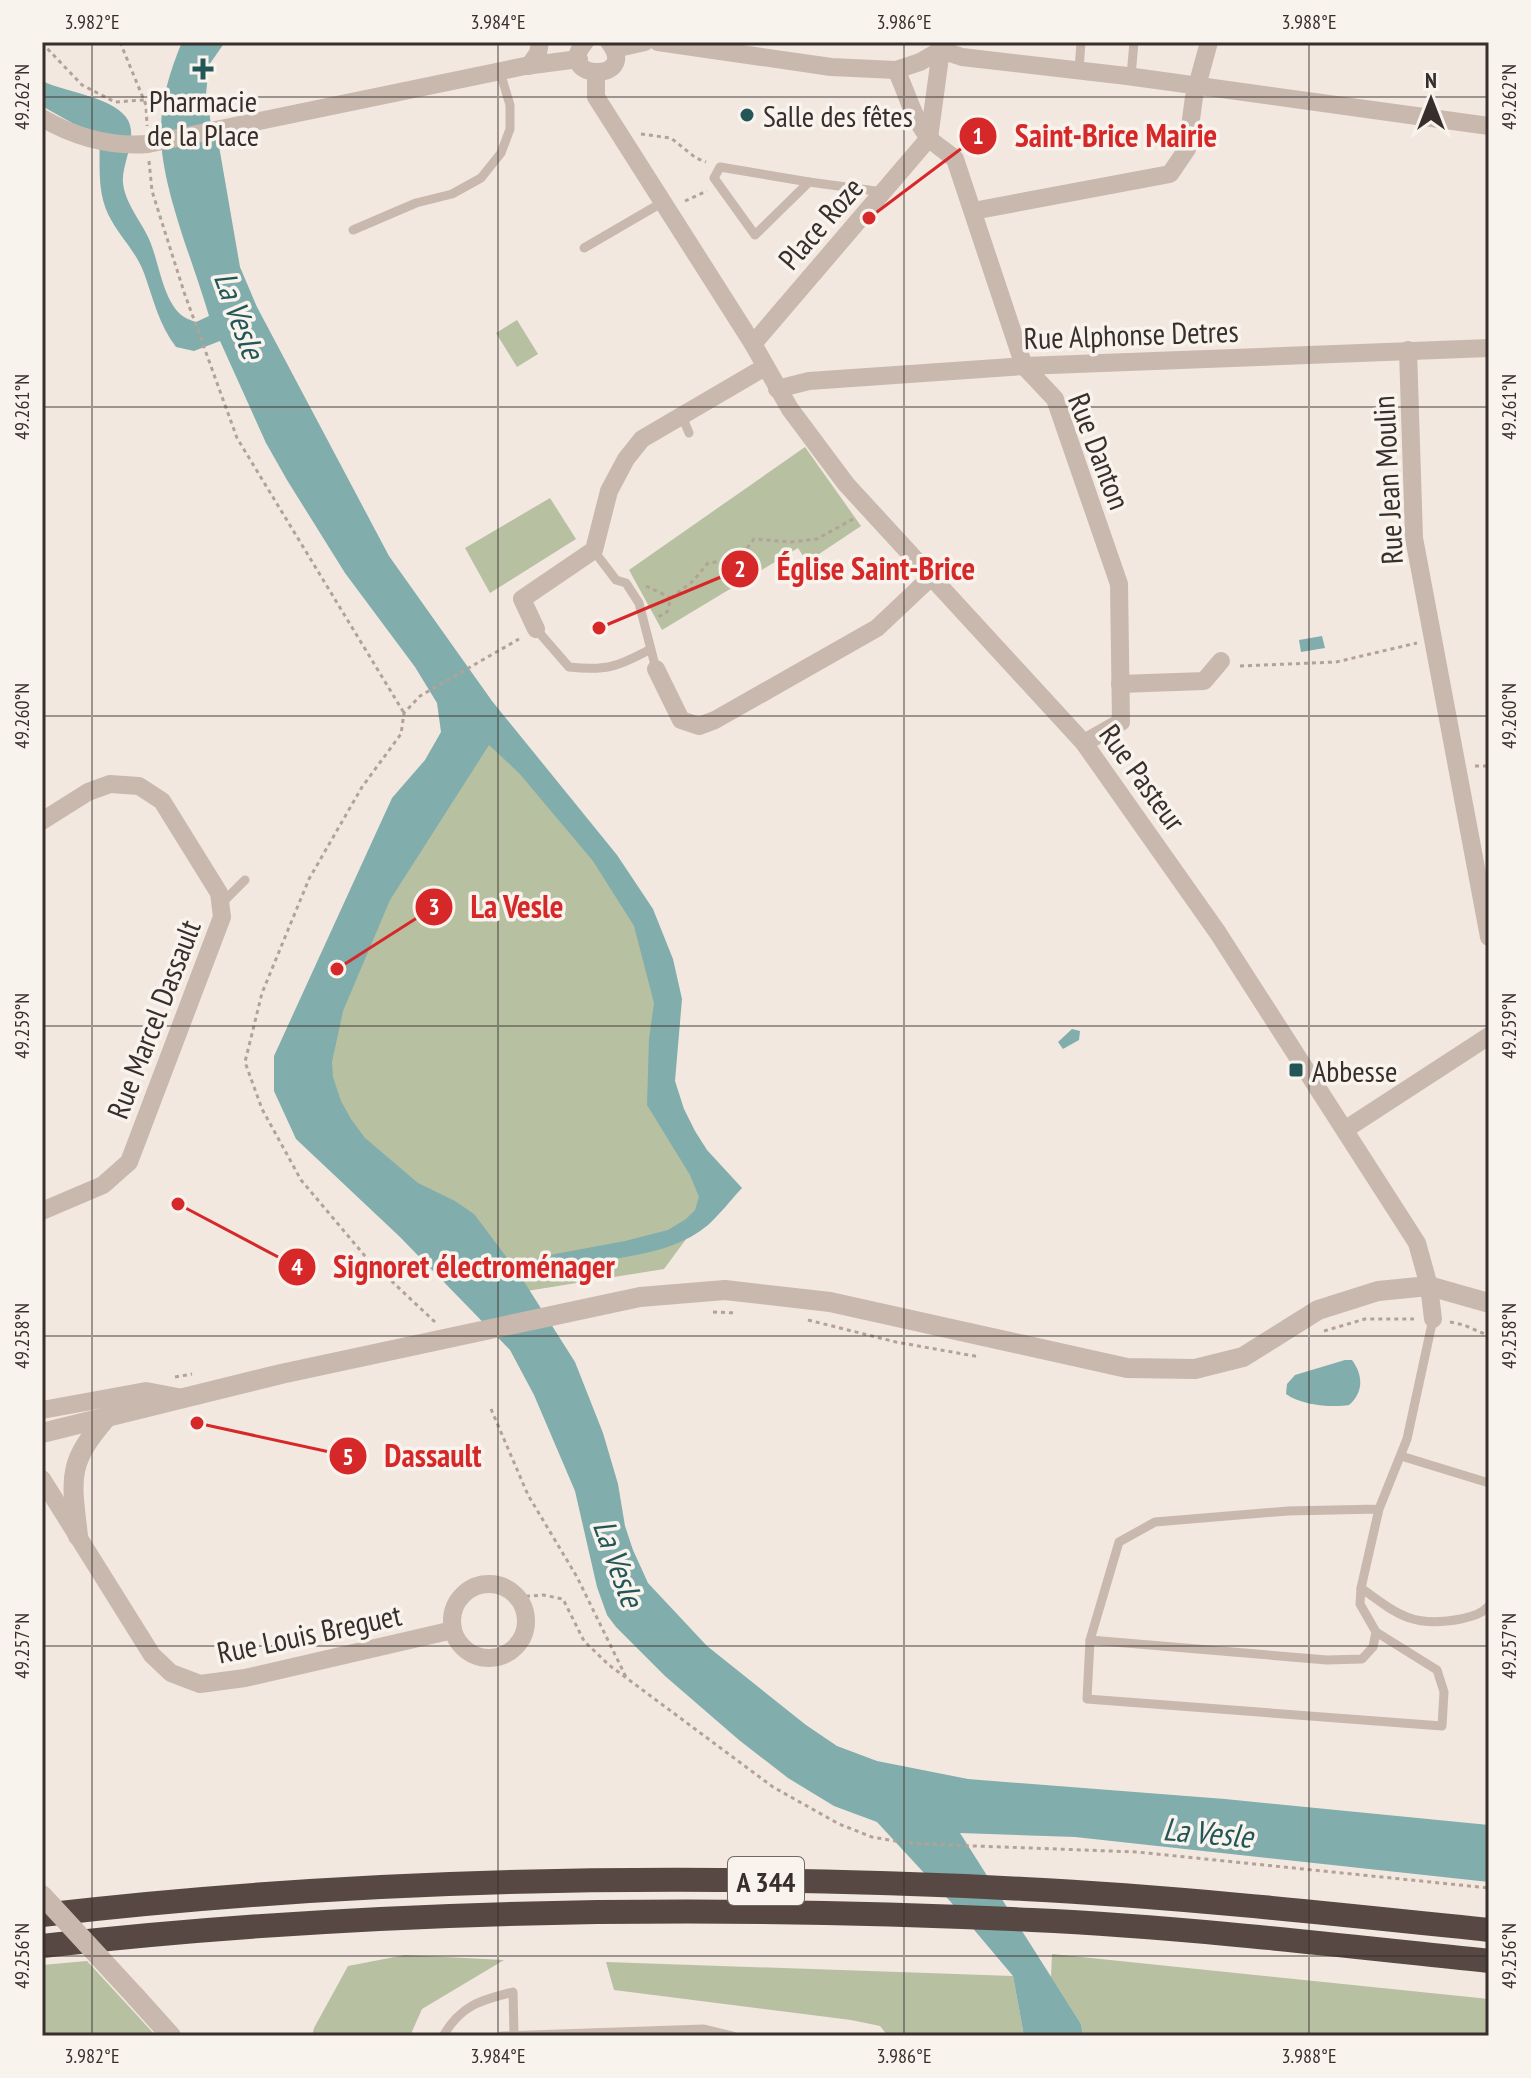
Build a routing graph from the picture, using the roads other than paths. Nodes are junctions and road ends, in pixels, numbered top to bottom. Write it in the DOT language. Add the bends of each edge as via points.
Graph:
graph roads {
  1 [pos="540,42"];
  2 [pos="645,42"];
  3 [pos="658,42"];
  4 [pos="1081,42"];
  5 [pos="1134,42"];
  6 [pos="1209,42"];
  7 [pos="611,46"];
  8 [pos="944,46"];
  9 [pos="578,49"];
  10 [pos="529,66"];
  11 [pos="896,70"];
  12 [pos="1079,70"];
  13 [pos="500,72"];
  14 [pos="596,74"];
  15 [pos="1129,76"];
  16 [pos="1198,85"];
  17 [pos="42,118"];
  18 [pos="1489,126"];
  19 [pos="929,138"];
  20 [pos="809,182"];
  21 [pos="883,192"];
  22 [pos="667,208"];
  23 [pos="973,211"];
  24 [pos="353,230"];
  25 [pos="584,248"];
  26 [pos="753,344"];
  27 [pos="1489,348"];
  28 [pos="1408,350"];
  29 [pos="1024,366"];
  30 [pos="765,367"];
  31 [pos="777,389"];
  32 [pos="594,550"];
  33 [pos="930,578"];
  34 [pos="536,629"];
  35 [pos="649,650"];
  36 [pos="1221,661"];
  37 [pos="656,669"];
  38 [pos="1120,684"];
  39 [pos="1084,743"];
  40 [pos="42,821"];
  41 [pos="245,880"];
  42 [pos="220,904"];
  43 [pos="1489,937"];
  44 [pos="1489,1036"];
  45 [pos="1346,1129"];
  46 [pos="42,1211"];
  47 [pos="1429,1286"];
  48 [pos="1489,1303"];
  49 [pos="1433,1319"];
  50 [pos="183,1398"];
  51 [pos="42,1410"];
  52 [pos="107,1417"];
  53 [pos="42,1433"];
  54 [pos="1401,1456"];
  55 [pos="42,1479"];
  56 [pos="1489,1483"];
  57 [pos="42,1494"];
  58 [pos="1379,1509"];
  59 [pos="78,1536"];
  60 [pos="1361,1588"];
  61 [pos="1489,1606"];
  62 [pos="453,1630"];
  63 [pos="1376,1632"];
  64 [pos="1090,1640"];
  65 [pos="42,1895"];
  66 [pos="42,1915"];
  67 [pos="1489,1930"];
  68 [pos="42,1946"];
  69 [pos="1489,1961"];
  70 [pos="514,2034"];
  71 [pos="171,2036"];
  72 [pos="443,2036"];
  73 [pos="501,2036"];
  74 [pos="733,2036"];
  1 -- 10 [label="street"];
  2 -- 7 [label="street"];
  3 -- 11 [label="street" via="831,67"];
  4 -- 12 [label="lane"];
  5 -- 15 [label="lane"];
  6 -- 16 [label="street"];
  7 -- 14 [label="street" via="612,66"];
  8 -- 11 [label="street"];
  8 -- 12 [label="street" via="962,57"];
  8 -- 19 [label="street"];
  9 -- 10 [label="street"];
  9 -- 14 [label="street" via="585,69"];
  10 -- 13 [label="street"];
  11 -- 19 [label="street, Rue Danton"];
  12 -- 15 [label="street"];
  13 -- 17 [label="street" via="151,144 94,141"];
  13 -- 24 [label="lane" via="510,105 510,129 501,153 481,178"];
  14 -- 22 [label="street, Rue Pasteur" via="596,97"];
  15 -- 16 [label="street"];
  16 -- 18 [label="street"];
  16 -- 23 [label="street" via="1187,149 1170,174"];
  19 -- 21 [label="street, Place Roze"];
  19 -- 23 [label="street, Rue Danton" via="955,159"];
  20 -- 20 [label="lane, Place Roze" via="755,235 714,178 720,167"];
  20 -- 21 [label="lane"];
  21 -- 26 [label="street, Place Roze"];
  22 -- 25 [label="lane"];
  22 -- 26 [label="street, Rue Pasteur"];
  23 -- 29 [label="street, Rue Danton"];
  26 -- 30 [label="street, Rue Pasteur"];
  27 -- 28 [label="street, Rue Alphonse Detres"];
  28 -- 29 [label="street, Rue Alphonse Detres"];
  28 -- 43 [label="street, Rue Jean Moulin" via="1414,538"];
  29 -- 31 [label="street, Rue Alphonse Detres" via="809,381"];
  29 -- 38 [label="street, Rue Danton" via="1055,399 1119,584"];
  30 -- 31 [label="street, Rue Pasteur"];
  30 -- 32 [label="street" via="686,424 642,439 609,491"];
  31 -- 33 [label="street, Rue Pasteur" via="846,484"];
  32 -- 34 [label="street" via="522,599"];
  32 -- 35 [label="lane" via="639,603"];
  33 -- 37 [label="street" via="877,628 699,726 681,720"];
  33 -- 39 [label="street, Rue Pasteur"];
  34 -- 35 [label="lane" via="569,667 617,667"];
  35 -- 37 [label="lane"];
  36 -- 38 [label="street" via="1204,681"];
  38 -- 39 [label="street, Rue Danton" via="1121,722"];
  39 -- 45 [label="street, Rue Pasteur" via="1218,933"];
  40 -- 42 [label="street, Rue Marcel Dassault" via="88,792 143,778 219,893"];
  41 -- 42 [label="lane"];
  42 -- 46 [label="street, Rue Marcel Dassault" via="214,943 129,1162 103,1185"];
  44 -- 45 [label="street"];
  45 -- 47 [label="street, Rue Pasteur" via="1417,1243"];
  47 -- 48 [label="street"];
  47 -- 49 [label="street, Rue Pasteur"];
  47 -- 50 [label="street" via="1378,1291 1318,1310 1243,1357 1195,1369 1127,1368 830,1302 725,1290 640,1297"];
  49 -- 54 [label="lane"];
  50 -- 51 [label="street" via="146,1391"];
  50 -- 52 [label="street"];
  52 -- 53 [label="street"];
  52 -- 59 [label="street" via="87,1440 74,1469"];
  54 -- 56 [label="lane"];
  54 -- 58 [label="lane"];
  55 -- 59 [label="street, Rue Louis Breguet"];
  57 -- 59 [label="street"];
  58 -- 60 [label="lane"];
  58 -- 64 [label="lane" via="1155,1522 1119,1542"];
  59 -- 62 [label="street, Rue Louis Breguet" via="152,1655 171,1673 200,1684"];
  60 -- 61 [label="lane" via="1415,1621 1480,1615"];
  60 -- 63 [label="lane" via="1360,1604"];
  62 -- 62 [label="street" via="466,1650 489,1658 520,1642 527,1620 518,1597 508,1589 473,1588 456,1606"];
  63 -- 64 [label="lane" via="1373,1647 1362,1659 1327,1660"];
  63 -- 64 [label="lane" via="1437,1670 1444,1692 1442,1726 1087,1699"];
  65 -- 71 [label="street, bridge"];
  66 -- 67 [label="highway, A 344" via="432,1883 640,1879 1026,1889"];
  68 -- 69 [label="highway, A 344" via="244,1925 654,1910 1035,1920"];
  70 -- 72 [label="lane" via="513,1992 475,2001"];
  70 -- 73 [label="lane"];
  70 -- 74 [label="lane" via="704,2029"];
}
